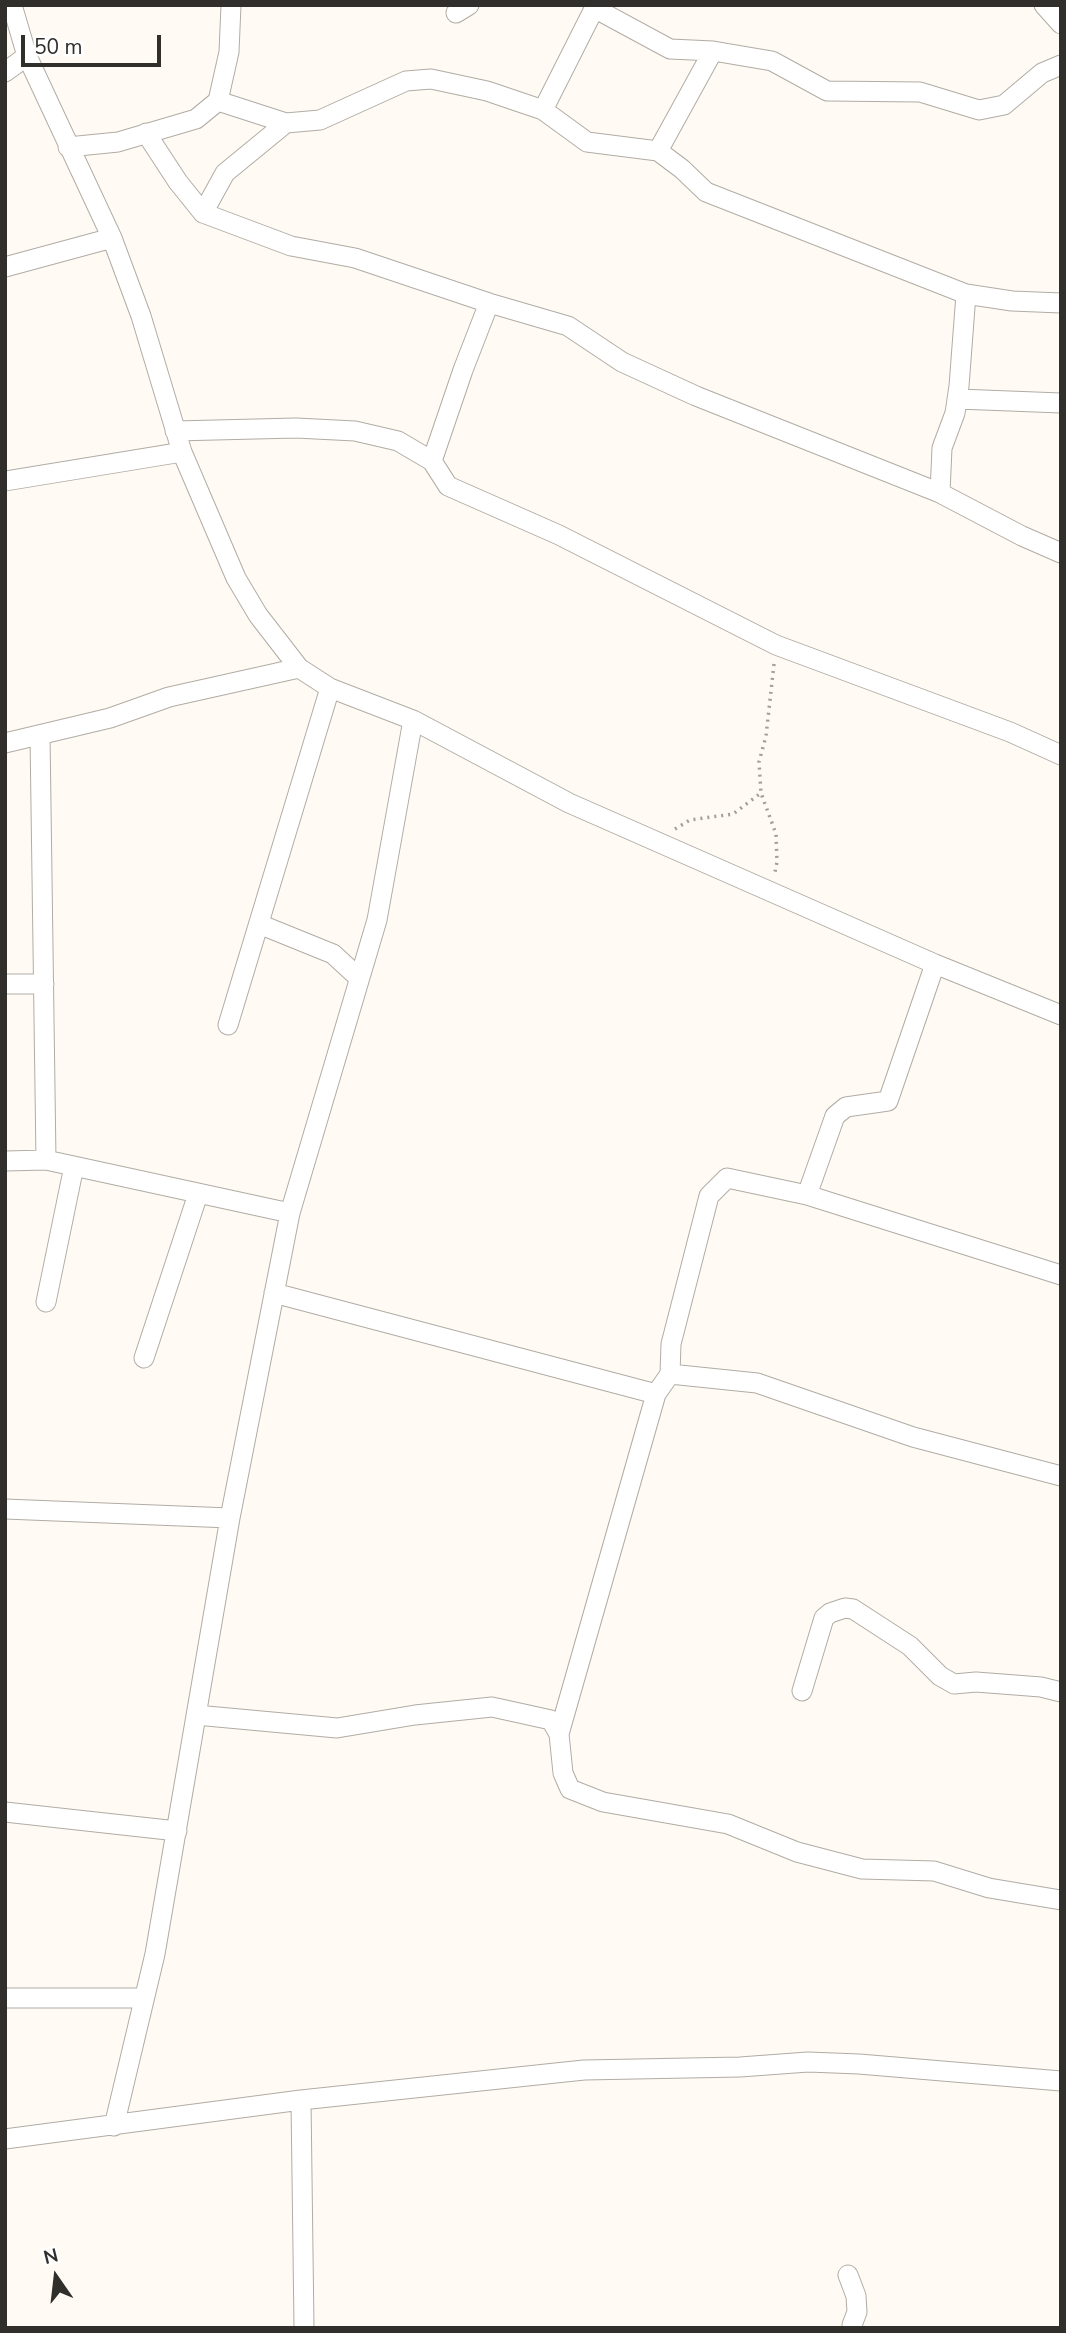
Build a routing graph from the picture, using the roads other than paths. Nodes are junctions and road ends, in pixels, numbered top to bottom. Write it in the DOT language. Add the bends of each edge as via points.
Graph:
graph roads {
  1 [pos="12,5"];
  2 [pos="231,5"];
  3 [pos="1044,5"];
  4 [pos="595,7"];
  5 [pos="1061,24"];
  6 [pos="713,51"];
  7 [pos="27,56"];
  8 [pos="1061,65"];
  9 [pos="5,72"];
  10 [pos="218,101"];
  11 [pos="543,110"];
  12 [pos="286,123"];
  13 [pos="146,133"];
  14 [pos="68,147"];
  15 [pos="658,151"];
  16 [pos="203,212"];
  17 [pos="112,238"];
  18 [pos="5,267"];
  19 [pos="966,293"];
  20 [pos="489,303"];
  21 [pos="1061,303"];
  22 [pos="958,398"];
  23 [pos="1061,403"];
  24 [pos="175,431"];
  25 [pos="181,452"];
  26 [pos="432,461"];
  27 [pos="5,481"];
  28 [pos="940,493"];
  29 [pos="1061,553"];
  30 [pos="299,668"];
  31 [pos="330,688"];
  32 [pos="413,720"];
  33 [pos="40,735"];
  34 [pos="5,743"];
  35 [pos="1061,755"];
  36 [pos="259,924"];
  37 [pos="935,964"];
  38 [pos="359,978"];
  39 [pos="5,984"];
  40 [pos="44,984"];
  41 [pos="1061,1015"];
  42 [pos="228,1025"];
  43 [pos="46,1160"];
  44 [pos="5,1161"];
  45 [pos="74,1166"];
  46 [pos="198,1194"];
  47 [pos="807,1195"];
  48 [pos="290,1213"];
  49 [pos="1061,1275"];
  50 [pos="274,1293"];
  51 [pos="46,1302"];
  52 [pos="144,1358"];
  53 [pos="670,1374"];
  54 [pos="656,1394"];
  55 [pos="1061,1476"];
  56 [pos="5,1509"];
  57 [pos="230,1518"];
  58 [pos="802,1691"];
  59 [pos="1061,1692"];
  60 [pos="196,1715"];
  61 [pos="559,1734"];
  62 [pos="5,1812"];
  63 [pos="177,1831"];
  64 [pos="1061,1900"];
  65 [pos="5,1998"];
  66 [pos="145,1998"];
  67 [pos="1061,2081"];
  68 [pos="301,2100"];
  69 [pos="114,2126"];
  70 [pos="5,2139"];
  71 [pos="848,2275"];
  72 [pos="304,2328"];
  73 [pos="853,2328"];
  1 -- 7 [label="street"];
  2 -- 10 [label="street" via="229,52"];
  3 -- 5 [label="street"];
  4 -- 6 [label="street" via="670,49"];
  4 -- 11 [label="street"];
  6 -- 8 [label="street" via="772,61 827,91 920,92 979,110 1004,104 1042,73"];
  6 -- 15 [label="street"];
  7 -- 9 [label="street"];
  7 -- 14 [label="street"];
  10 -- 12 [label="street"];
  10 -- 13 [label="street" via="195,119"];
  11 -- 12 [label="street" via="431,79 406,81 320,120"];
  11 -- 15 [label="street" via="587,142"];
  12 -- 16 [label="street" via="225,173"];
  13 -- 14 [label="street" via="118,142"];
  13 -- 16 [label="street"];
  14 -- 17 [label="street"];
  15 -- 19 [label="street" via="706,191"];
  16 -- 20 [label="street" via="291,246 355,258"];
  17 -- 18 [label="street"];
  17 -- 24 [label="street"];
  19 -- 21 [label="street"];
  19 -- 22 [label="street"];
  20 -- 26 [label="street"];
  20 -- 28 [label="street" via="568,326 622,362 696,396"];
  22 -- 23 [label="street"];
  22 -- 28 [label="street" via="942,449"];
  24 -- 25 [label="street"];
  24 -- 26 [label="street" via="355,430 398,441"];
  25 -- 27 [label="street"];
  25 -- 30 [label="street" via="236,578"];
  26 -- 35 [label="street" via="449,486 559,535 776,645"];
  28 -- 29 [label="street"];
  30 -- 31 [label="street"];
  30 -- 33 [label="street" via="169,697"];
  31 -- 32 [label="street"];
  31 -- 36 [label="street"];
  32 -- 37 [label="street" via="569,803"];
  32 -- 38 [label="street" via="377,920"];
  33 -- 34 [label="street"];
  33 -- 40 [label="street"];
  36 -- 38 [label="street" via="333,954"];
  36 -- 42 [label="street"];
  37 -- 41 [label="street"];
  37 -- 47 [label="street" via="888,1101 846,1107 835,1116"];
  38 -- 48 [label="street"];
  39 -- 40 [label="street"];
  40 -- 43 [label="street"];
  43 -- 44 [label="street"];
  43 -- 45 [label="street"];
  45 -- 46 [label="street"];
  45 -- 51 [label="street"];
  46 -- 48 [label="street"];
  46 -- 52 [label="street"];
  47 -- 49 [label="street"];
  47 -- 53 [label="street" via="727,1178 709,1196 671,1345"];
  48 -- 50 [label="street"];
  50 -- 54 [label="street"];
  50 -- 57 [label="street"];
  53 -- 54 [label="street"];
  53 -- 55 [label="street" via="757,1383 913,1437"];
  54 -- 61 [label="street"];
  56 -- 57 [label="street"];
  57 -- 60 [label="street"];
  58 -- 59 [label="street" via="824,1618 845,1608 910,1646 954,1684 976,1682"];
  60 -- 61 [label="street" via="337,1728 492,1707 551,1720"];
  60 -- 63 [label="street"];
  61 -- 64 [label="street" via="563,1773 570,1789 603,1802 728,1824 797,1852 862,1869 934,1871 989,1888"];
  62 -- 63 [label="street"];
  63 -- 66 [label="street"];
  65 -- 66 [label="street"];
  66 -- 69 [label="street"];
  67 -- 68 [label="street" via="808,2062 584,2070"];
  68 -- 69 [label="street"];
  68 -- 72 [label="street"];
  69 -- 70 [label="street"];
  71 -- 73 [label="street" via="856,2296"];
}
